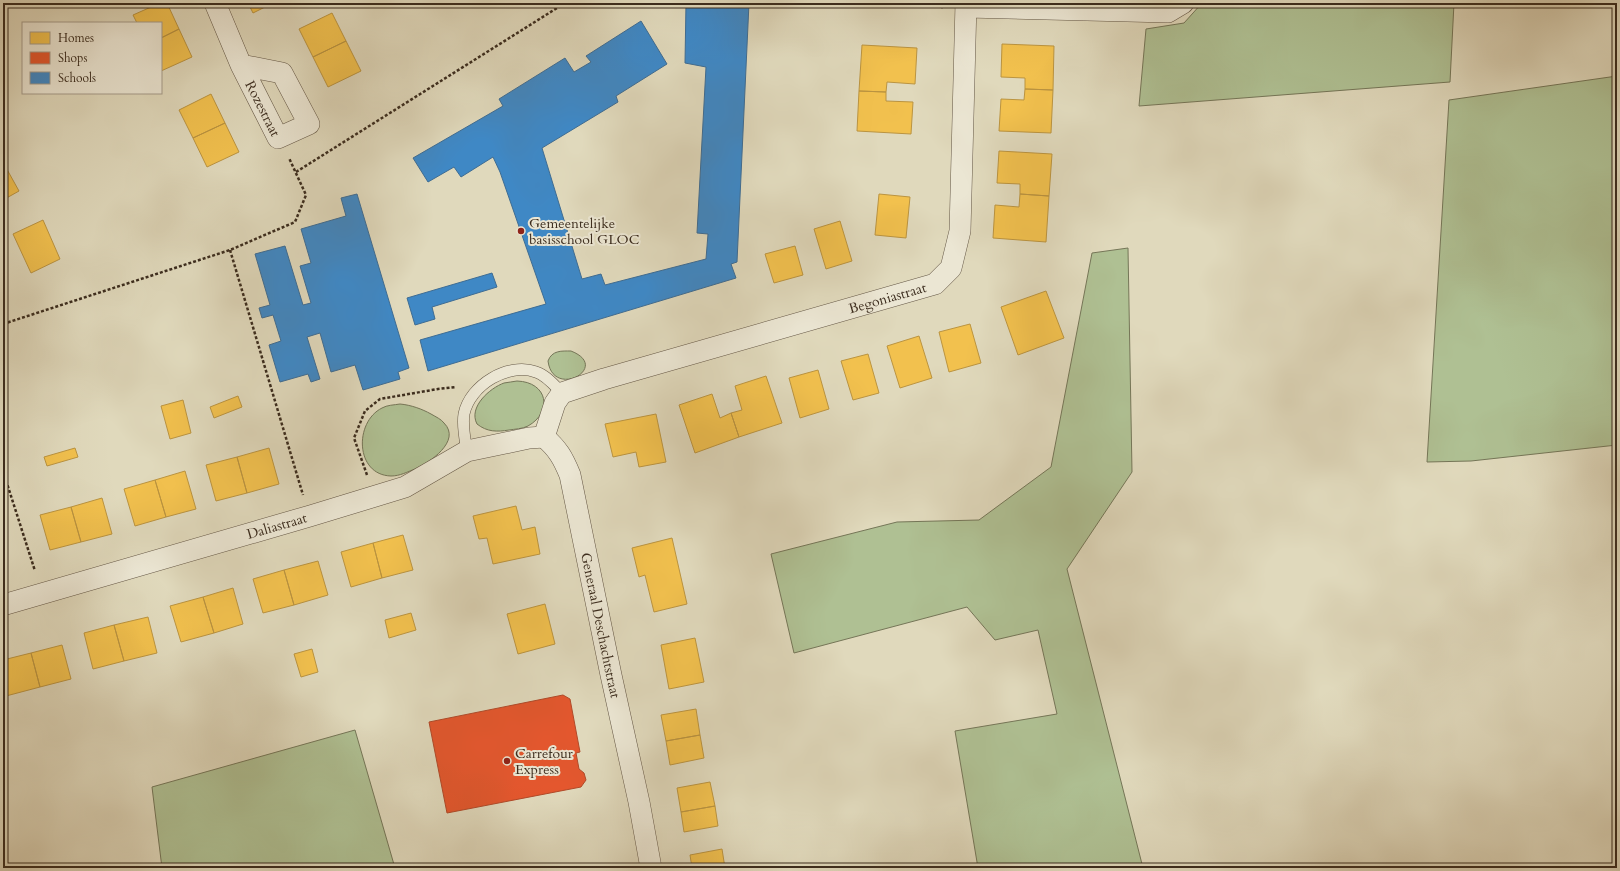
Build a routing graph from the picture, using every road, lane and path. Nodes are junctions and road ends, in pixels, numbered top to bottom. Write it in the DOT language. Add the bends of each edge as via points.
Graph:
graph roads {
  1 [pos="215,3"];
  2 [pos="565,3"];
  3 [pos="831,3"];
  4 [pos="919,3"];
  5 [pos="1183,3"];
  6 [pos="966,5"];
  7 [pos="913,7"];
  8 [pos="240,65"];
  9 [pos="278,138"];
  10 [pos="296,172"];
  11 [pos="230,250"];
  12 [pos="3,324"];
  13 [pos="483,384"];
  14 [pos="562,393"];
  15 [pos="544,437"];
  16 [pos="467,451"];
  17 [pos="3,471"];
  18 [pos="374,496"];
  19 [pos="310,516"];
  20 [pos="42,593"];
  21 [pos="3,605"];
  22 [pos="651,868"];
  1 -- 8 [label="street, Rozestraat"];
  2 -- 10 [label="path"];
  3 -- 7 [label="path"];
  4 -- 7 [label="path"];
  5 -- 6 [label="street" via="1168,12"];
  6 -- 7 [label="path"];
  6 -- 14 [label="street, Begoniastraat" via="960,231 951,268 935,284"];
  8 -- 9 [label="street, Rozestraat"];
  8 -- 9 [label="street, Rozestraat" via="282,73 306,118 309,124"];
  9 -- 10 [label="path"];
  10 -- 11 [label="path" via="306,195 296,222"];
  11 -- 12 [label="path"];
  11 -- 19 [label="path"];
  13 -- 14 [label="lane" via="500,375 523,370 537,372"];
  13 -- 16 [label="lane" via="474,393 464,414"];
  13 -- 18 [label="path" via="380,399 365,411 354,438"];
  14 -- 15 [label="street" via="555,403"];
  15 -- 16 [label="street, Daliastraat" via="514,440"];
  15 -- 22 [label="street, Generaal Deschachtstraat" via="556,446 570,475 640,802"];
  16 -- 18 [label="street, Daliastraat" via="405,486"];
  17 -- 20 [label="path"];
  18 -- 19 [label="street, Daliastraat"];
  19 -- 20 [label="street, Daliastraat"];
  20 -- 21 [label="street, Daliastraat"];
}
